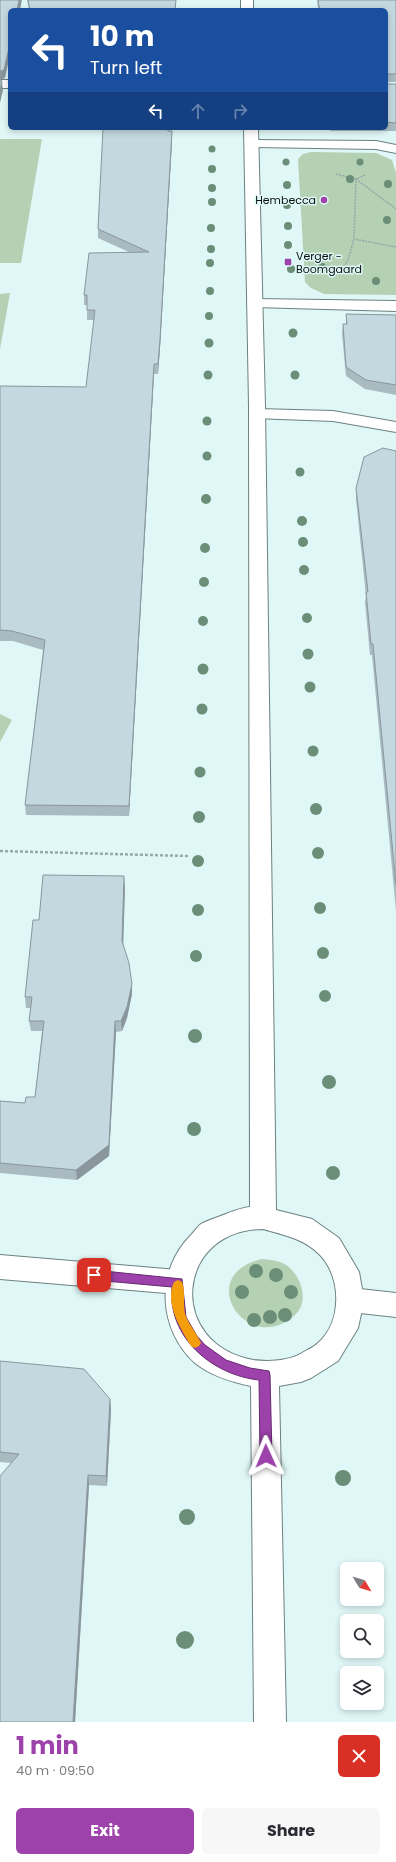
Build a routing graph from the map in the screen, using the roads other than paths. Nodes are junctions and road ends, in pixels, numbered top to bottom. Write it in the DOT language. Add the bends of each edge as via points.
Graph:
graph roads {
  1 [pos="252,136"];
  2 [pos="396,150"];
  3 [pos="255,304"];
  4 [pos="396,306"];
  5 [pos="257,414"];
  6 [pos="396,427"];
  7 [pos="263,1218"];
  8 [pos="0,1267"];
  9 [pos="178,1282"];
  10 [pos="351,1300"];
  11 [pos="396,1305"];
  12 [pos="265,1375"];
  13 [pos="270,1722"];
  1 -- 2 [label="street" via="376,145"];
  1 -- 3 [label="street"];
  3 -- 4 [label="street"];
  3 -- 5 [label="street"];
  5 -- 6 [label="street" via="333,416"];
  5 -- 7 [label="street"];
  7 -- 9 [label="street" via="243,1219 227,1224 200,1241 182,1267"];
  7 -- 10 [label="street" via="294,1223 325,1240 344,1268 350,1283"];
  8 -- 9 [label="street"];
  9 -- 12 [label="street" via="181,1318 201,1349 223,1365"];
  10 -- 11 [label="street"];
  10 -- 12 [label="street" via="350,1312 340,1337 322,1357 296,1370"];
  12 -- 13 [label="street"];
}
